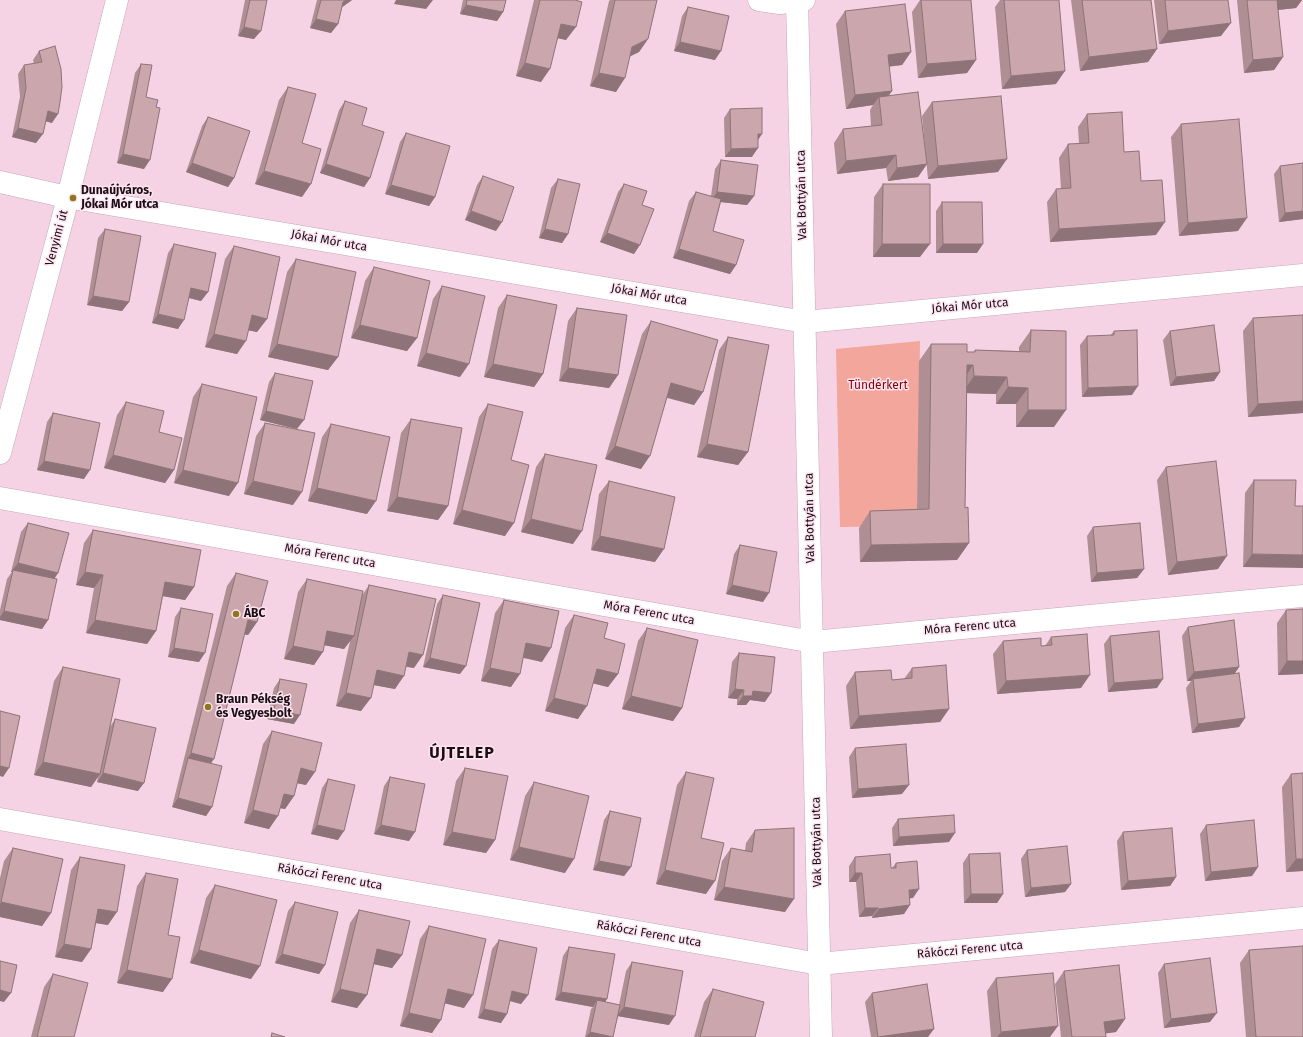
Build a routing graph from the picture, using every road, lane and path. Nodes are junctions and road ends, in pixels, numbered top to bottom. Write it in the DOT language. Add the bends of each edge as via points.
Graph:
graph roads {
  1 [pos="117,0"];
  2 [pos="759,0"];
  3 [pos="800,0"];
  4 [pos="0,182"];
  5 [pos="68,197"];
  6 [pos="1303,275"];
  7 [pos="805,322"];
  8 [pos="0,453"];
  9 [pos="0,498"];
  10 [pos="1303,596"];
  11 [pos="813,642"];
  12 [pos="0,819"];
  13 [pos="1303,918"];
  14 [pos="819,964"];
  15 [pos="821,1037"];
  1 -- 5 [label="street, Venyimi út"];
  2 -- 3 [label="street" via="780,3"];
  3 -- 7 [label="street, Vak Bottyán utca"];
  4 -- 5 [label="street, Jókai Mór utca"];
  5 -- 7 [label="street, Jókai Mór utca"];
  5 -- 8 [label="street, Venyimi út"];
  6 -- 7 [label="street, Jókai Mór utca"];
  7 -- 11 [label="street, Vak Bottyán utca"];
  9 -- 11 [label="street, Móra Ferenc utca"];
  10 -- 11 [label="street, Móra Ferenc utca"];
  11 -- 14 [label="street, Vak Bottyán utca"];
  12 -- 14 [label="street, Rákóczi Ferenc utca"];
  13 -- 14 [label="street, Rákóczi Ferenc utca"];
  14 -- 15 [label="street, Vak Bottyán utca"];
}
